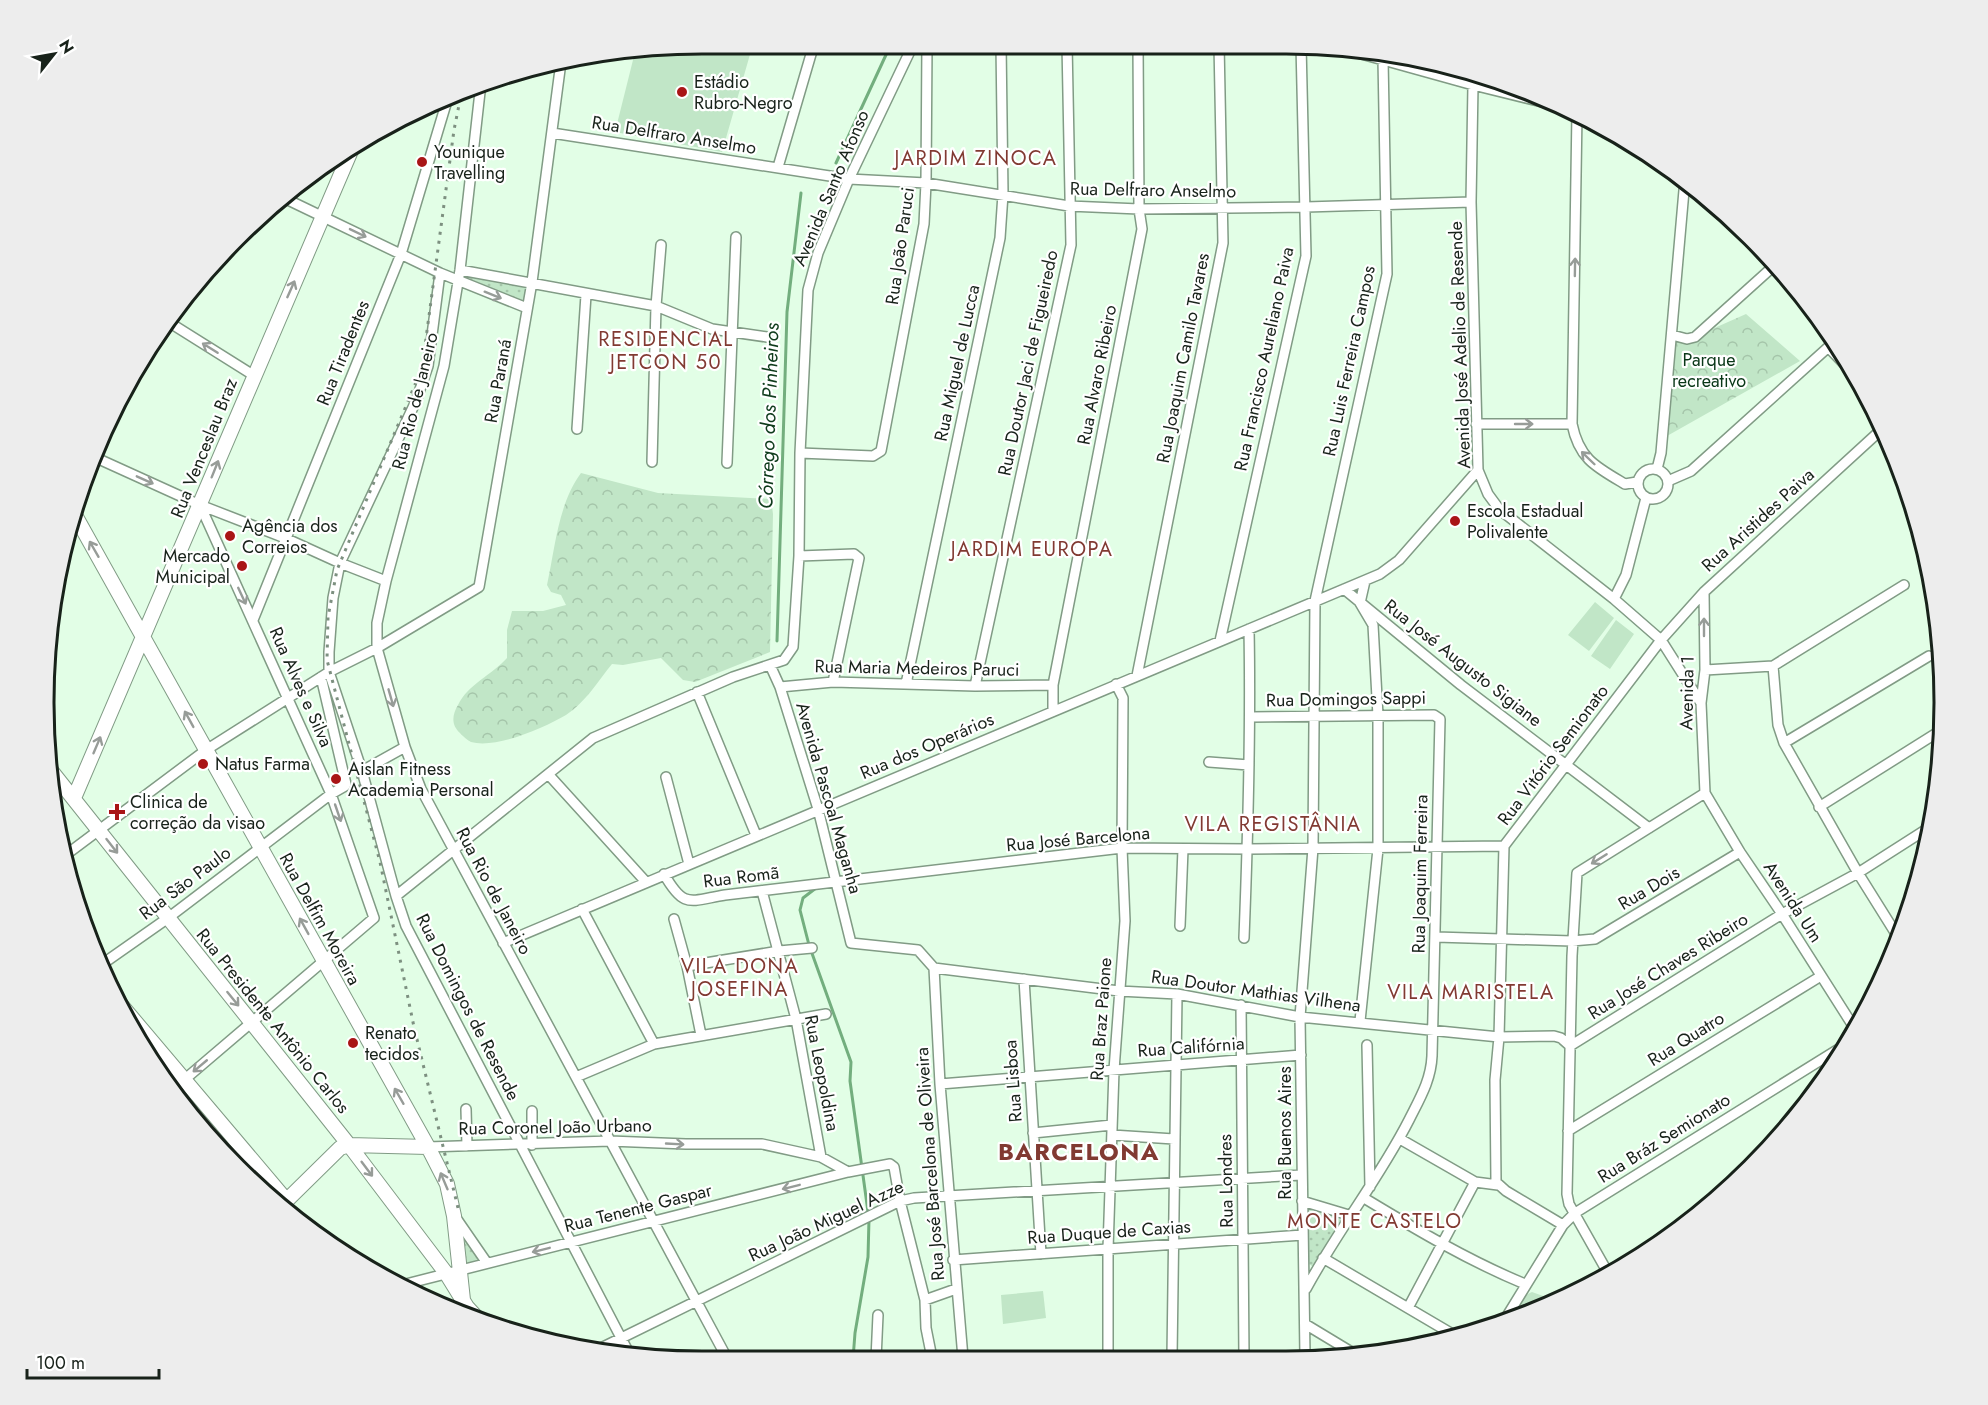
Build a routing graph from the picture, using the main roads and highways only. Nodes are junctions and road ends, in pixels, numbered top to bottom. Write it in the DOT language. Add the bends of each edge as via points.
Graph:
graph roads {
  1 [pos="347,160"];
  2 [pos="79,523"];
  3 [pos="143,636"];
  4 [pos="59,782"];
  5 [pos="74,798"];
  6 [pos="145,1033"];
  7 [pos="349,1145"];
  8 [pos="428,1147"];
  9 [pos="273,1188"];
  10 [pos="285,1198"];
  11 [pos="453,1272"];
  12 [pos="465,1306"];
  3 -- 1 [label="main road, Rua Venceslau Braz, one-way"];
  3 -- 2 [label="main road, Rua Delfim Moreira, one-way"];
  5 -- 3 [label="main road, Rua Venceslau Braz, one-way"];
  8 -- 3 [label="main road, Rua Delfim Moreira, one-way"];
  4 -- 5 [label="main road, Rua Presidente Antônio Carlos"];
  5 -- 7 [label="main road, Rua Presidente Antônio Carlos, one-way"];
  6 -- 9 [label="main road"];
  7 -- 8 [label="main road, Rua Coronel João Urbano"];
  7 -- 10 [label="main road" via="340,1148"];
  7 -- 11 [label="main road, Rua Presidente Antônio Carlos, one-way"];
  11 -- 8 [label="main road, Rua Delfim Moreira, one-way" via="454,1216 447,1184"];
  11 -- 12 [label="main road, Rua Presidente Antônio Carlos"];
}
